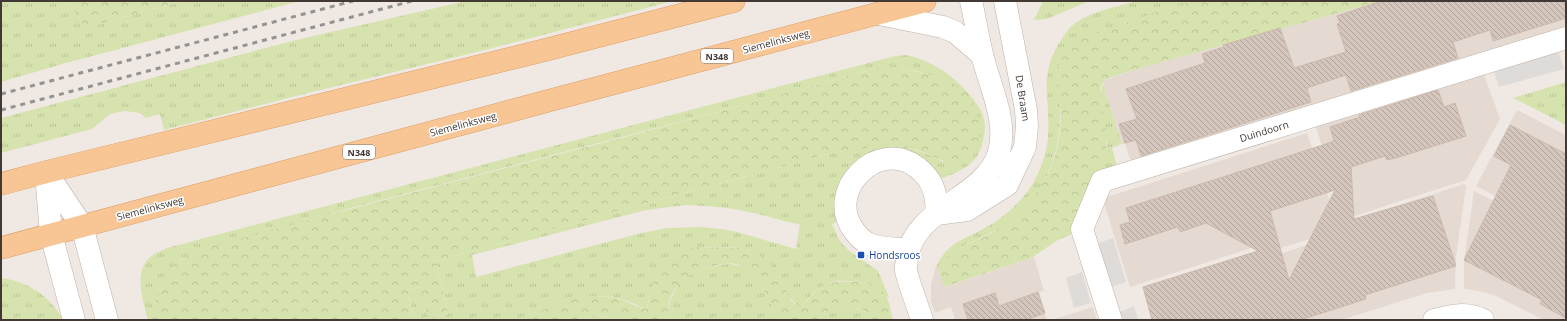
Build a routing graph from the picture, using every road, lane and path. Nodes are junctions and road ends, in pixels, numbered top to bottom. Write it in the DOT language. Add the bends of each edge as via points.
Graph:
graph roads {
  1 [pos="734,1"];
  2 [pos="925,1"];
  3 [pos="971,1"];
  4 [pos="1005,1"];
  5 [pos="879,14"];
  6 [pos="1566,38"];
  7 [pos="982,55"];
  8 [pos="46,172"];
  9 [pos="1,184"];
  10 [pos="936,214"];
  11 [pos="82,226"];
  12 [pos="50,234"];
  13 [pos="1,248"];
  14 [pos="908,249"];
  15 [pos="74,320"];
  16 [pos="107,320"];
  17 [pos="922,320"];
  18 [pos="1110,320"];
  19 [pos="1434,320"];
  20 [pos="1483,320"];
  1 -- 8 [label="main road"];
  2 -- 5 [label="main road, Siemelinksweg / N348"];
  3 -- 7 [label="street"];
  4 -- 10 [label="street, De Braam" via="1026,110 1026,147 1007,185 967,210"];
  5 -- 7 [label="street" via="943,27 955,32"];
  5 -- 11 [label="main road, Siemelinksweg / N348" via="555,98"];
  6 -- 18 [label="street, Duindoorn" via="1102,180 1082,229"];
  7 -- 10 [label="street" via="1002,133 999,151 990,169"];
  8 -- 9 [label="main road"];
  8 -- 11 [label="street"];
  8 -- 12 [label="street"];
  10 -- 14 [label="street" via="911,240"];
  10 -- 14 [label="street" via="937,202 931,182 924,172 905,161 894,159 872,163 855,176 846,202 848,219 853,229 868,244"];
  11 -- 12 [label="main road, Siemelinksweg / N348"];
  11 -- 16 [label="street"];
  12 -- 13 [label="main road, Siemelinksweg / N348"];
  12 -- 15 [label="street"];
  14 -- 17 [label="street" via="906,270"];
  19 -- 20 [label="street" via="1458,314 1471,315"];
}
